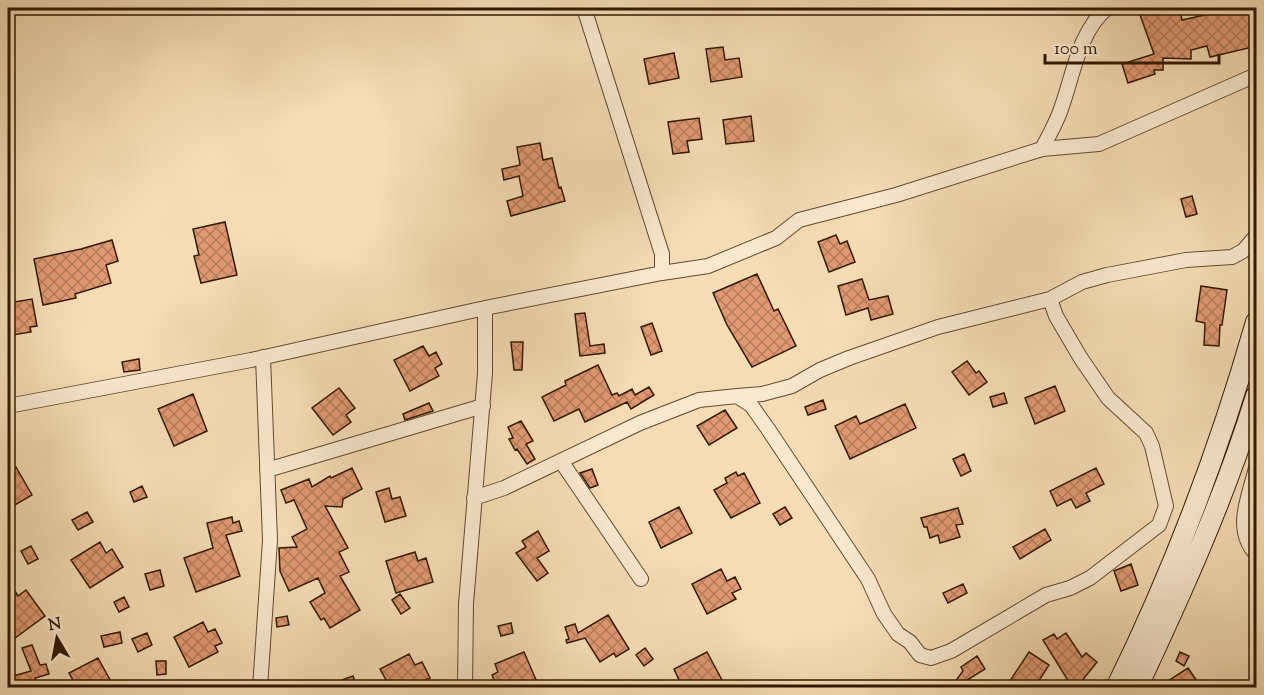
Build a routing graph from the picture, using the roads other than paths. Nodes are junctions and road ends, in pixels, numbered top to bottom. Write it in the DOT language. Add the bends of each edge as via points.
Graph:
graph roads {
  1 [pos="584,8"];
  2 [pos="1107,8"];
  3 [pos="1257,75"];
  4 [pos="1042,149"];
  5 [pos="1257,236"];
  6 [pos="662,273"];
  7 [pos="1050,299"];
  8 [pos="485,308"];
  9 [pos="1257,322"];
  10 [pos="263,357"];
  11 [pos="736,396"];
  12 [pos="1257,396"];
  13 [pos="483,405"];
  14 [pos="8,406"];
  15 [pos="1236,459"];
  16 [pos="561,461"];
  17 [pos="1257,466"];
  18 [pos="267,470"];
  19 [pos="474,498"];
  20 [pos="1257,554"];
  21 [pos="641,579"];
  22 [pos="260,687"];
  23 [pos="465,687"];
  24 [pos="1116,687"];
  25 [pos="1137,687"];
  1 -- 6 [label="street" via="662,254"];
  2 -- 4 [label="street" via="1097,16 1081,46 1062,108"];
  3 -- 4 [label="street" via="1099,144"];
  4 -- 6 [label="street" via="896,195 799,220 776,238 708,266"];
  5 -- 7 [label="street" via="1244,251 1232,257 1186,260 1107,275 1082,282"];
  6 -- 8 [label="street"];
  7 -- 11 [label="street" via="938,327 849,358 792,386"];
  7 -- 11 [label="street" via="1080,357 1108,398 1146,433 1166,506 1160,525 1090,578 1046,595 951,651 931,658 920,655 898,634 868,579 800,475 750,405"];
  8 -- 10 [label="street"];
  8 -- 13 [label="street"];
  9 -- 24 [label="main road" via="1193,512 1146,627"];
  10 -- 14 [label="street"];
  10 -- 18 [label="street"];
  11 -- 16 [label="street" via="699,400"];
  12 -- 15 [label="main road"];
  13 -- 18 [label="street"];
  13 -- 19 [label="street"];
  15 -- 17 [label="street"];
  15 -- 25 [label="main road" via="1176,606"];
  16 -- 19 [label="street"];
  16 -- 21 [label="street"];
  17 -- 20 [label="street" via="1242,521 1250,548"];
  18 -- 22 [label="street" via="270,540"];
  19 -- 23 [label="street"];
}
